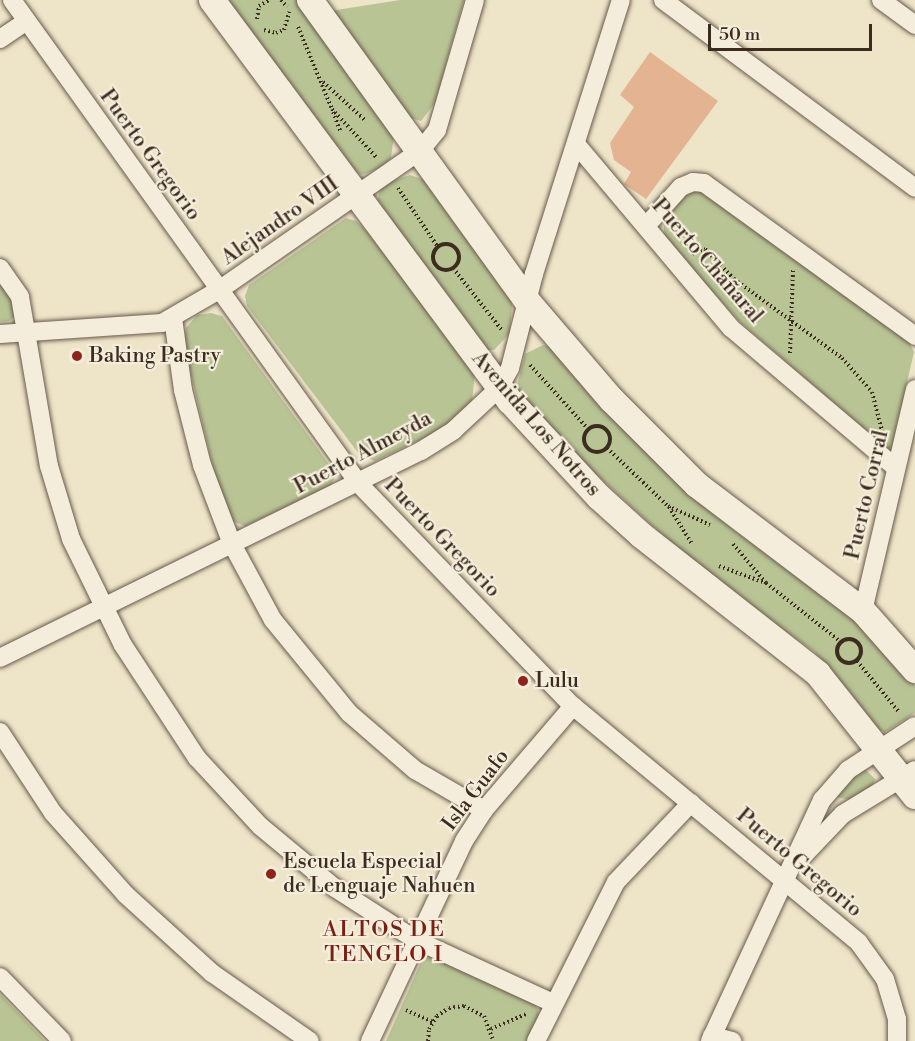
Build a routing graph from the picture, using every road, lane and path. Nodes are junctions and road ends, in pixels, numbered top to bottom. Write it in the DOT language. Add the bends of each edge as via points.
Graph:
graph roads {
  1 [pos="12,0"];
  2 [pos="212,0"];
  3 [pos="269,0"];
  4 [pos="276,0"];
  5 [pos="281,0"];
  6 [pos="475,0"];
  7 [pos="621,0"];
  8 [pos="663,0"];
  9 [pos="880,0"];
  10 [pos="298,4"];
  11 [pos="27,21"];
  12 [pos="915,25"];
  13 [pos="0,39"];
  14 [pos="320,80"];
  15 [pos="369,123"];
  16 [pos="576,144"];
  17 [pos="420,151"];
  18 [pos="389,172"];
  19 [pos="915,188"];
  20 [pos="354,196"];
  21 [pos="646,226"];
  22 [pos="438,247"];
  23 [pos="793,248"];
  24 [pos="674,261"];
  25 [pos="0,268"];
  26 [pos="219,290"];
  27 [pos="527,301"];
  28 [pos="173,318"];
  29 [pos="791,321"];
  30 [pos="27,332"];
  31 [pos="0,334"];
  32 [pos="915,336"];
  33 [pos="790,377"];
  34 [pos="499,387"];
  35 [pos="915,389"];
  36 [pos="606,448"];
  37 [pos="896,468"];
  38 [pos="359,484"];
  39 [pos="668,506"];
  40 [pos="714,527"];
  41 [pos="730,538"];
  42 [pos="232,544"];
  43 [pos="695,549"];
  44 [pos="709,563"];
  45 [pos="766,583"];
  46 [pos="102,608"];
  47 [pos="863,611"];
  48 [pos="840,642"];
  49 [pos="0,658"];
  50 [pos="858,661"];
  51 [pos="915,670"];
  52 [pos="573,706"];
  53 [pos="898,711"];
  54 [pos="915,726"];
  55 [pos="0,732"];
  56 [pos="879,750"];
  57 [pos="910,782"];
  58 [pos="691,803"];
  59 [pos="484,810"];
  60 [pos="786,881"];
  61 [pos="416,940"];
  62 [pos="0,977"];
  63 [pos="388,1002"];
  64 [pos="553,1003"];
  65 [pos="433,1022"];
  66 [pos="491,1029"];
  67 [pos="711,1039"];
  68 [pos="62,1041"];
  69 [pos="310,1041"];
  70 [pos="370,1041"];
  71 [pos="428,1041"];
  72 [pos="493,1041"];
  73 [pos="536,1041"];
  74 [pos="732,1041"];
  75 [pos="897,1041"];
  1 -- 11 [label="street, Puerto Gregorio"];
  2 -- 20 [label="main road, Avenida Los Notros"];
  3 -- 10 [label="path" via="256,13 257,21 268,33 284,30"];
  4 -- 10 [label="path"];
  5 -- 10 [label="path"];
  6 -- 17 [label="street, Alejandro VIII" via="437,130"];
  7 -- 16 [label="street, Puerto Almeyda"];
  8 -- 19 [label="street"];
  9 -- 12 [label="street"];
  10 -- 14 [label="path"];
  10 -- 17 [label="main road"];
  11 -- 13 [label="street"];
  11 -- 26 [label="street, Puerto Gregorio"];
  14 -- 15 [label="path"];
  14 -- 18 [label="path" via="332,109"];
  16 -- 21 [label="street, Puerto Chañaral"];
  16 -- 27 [label="street, Puerto Almeyda"];
  17 -- 18 [label="street, Alejandro VIII"];
  17 -- 27 [label="main road"];
  18 -- 20 [label="street, Alejandro VIII"];
  18 -- 22 [label="path"];
  20 -- 26 [label="street, Alejandro VIII"];
  20 -- 34 [label="main road, Avenida Los Notros"];
  21 -- 23 [label="street" via="681,187 704,183"];
  21 -- 24 [label="street, Puerto Chañaral"];
  22 -- 22 [label="path" via="433,256 436,266 453,268 459,259 456,248 447,244"];
  23 -- 29 [label="path"];
  23 -- 32 [label="street"];
  24 -- 29 [label="path" via="705,249 734,279"];
  24 -- 33 [label="street, Puerto Chañaral" via="731,328"];
  25 -- 30 [label="street" via="20,297"];
  26 -- 28 [label="street, Alejandro VIII"];
  26 -- 38 [label="street, Puerto Gregorio"];
  27 -- 34 [label="street, Puerto Almeyda" via="510,368"];
  27 -- 47 [label="main road" via="618,406 697,485"];
  28 -- 30 [label="street, Alejandro VIII" via="151,325"];
  28 -- 42 [label="street" via="191,425"];
  29 -- 33 [label="path"];
  29 -- 37 [label="path" via="842,358 872,392"];
  30 -- 31 [label="street, Alejandro VIII"];
  30 -- 46 [label="street" via="49,466 71,539"];
  33 -- 37 [label="street, Puerto Chañaral"];
  34 -- 38 [label="street, Puerto Almeyda" via="438,440"];
  34 -- 56 [label="main road, Avenida Los Notros" via="599,497 641,535 805,662 849,709"];
  35 -- 37 [label="street, Puerto Corral"];
  36 -- 36 [label="path" via="610,438 605,429 597,426 585,432 584,440 590,450 600,452"];
  36 -- 39 [label="path"];
  37 -- 47 [label="street, Puerto Corral"];
  38 -- 42 [label="street, Puerto Almeyda"];
  38 -- 52 [label="street, Puerto Gregorio"];
  39 -- 40 [label="path"];
  39 -- 43 [label="path"];
  41 -- 45 [label="path"];
  42 -- 46 [label="street, Puerto Almeyda"];
  42 -- 59 [label="street" via="273,620 349,713 415,770"];
  44 -- 45 [label="path"];
  45 -- 48 [label="path"];
  46 -- 49 [label="street, Puerto Almeyda"];
  46 -- 61 [label="street" via="145,684 225,792 304,864"];
  47 -- 51 [label="main road"];
  48 -- 50 [label="path" via="840,659 849,664"];
  48 -- 50 [label="path" via="849,638 858,642 862,652"];
  50 -- 53 [label="path"];
  52 -- 58 [label="street, Puerto Gregorio"];
  52 -- 59 [label="street, Isla Guafo"];
  54 -- 56 [label="street"];
  55 -- 69 [label="street" via="53,813 126,895 212,973"];
  56 -- 57 [label="main road, Avenida Los Notros"];
  56 -- 60 [label="street" via="834,783 817,809"];
  57 -- 60 [label="street" via="843,814 806,851"];
  58 -- 60 [label="street, Puerto Gregorio"];
  58 -- 64 [label="street" via="616,882"];
  59 -- 61 [label="street, Isla Guafo" via="464,841"];
  60 -- 67 [label="street"];
  60 -- 75 [label="street, Puerto Gregorio" via="873,959 892,997"];
  61 -- 63 [label="street, Isla Guafo"];
  61 -- 64 [label="street"];
  62 -- 68 [label="street"];
  63 -- 65 [label="path"];
  63 -- 70 [label="street, Isla Guafo"];
  64 -- 66 [label="path"];
  64 -- 73 [label="street"];
  65 -- 66 [label="path" via="449,1008 464,1006 484,1016"];
  65 -- 71 [label="path"];
  66 -- 72 [label="path"];
  67 -- 74 [label="street"];
}
